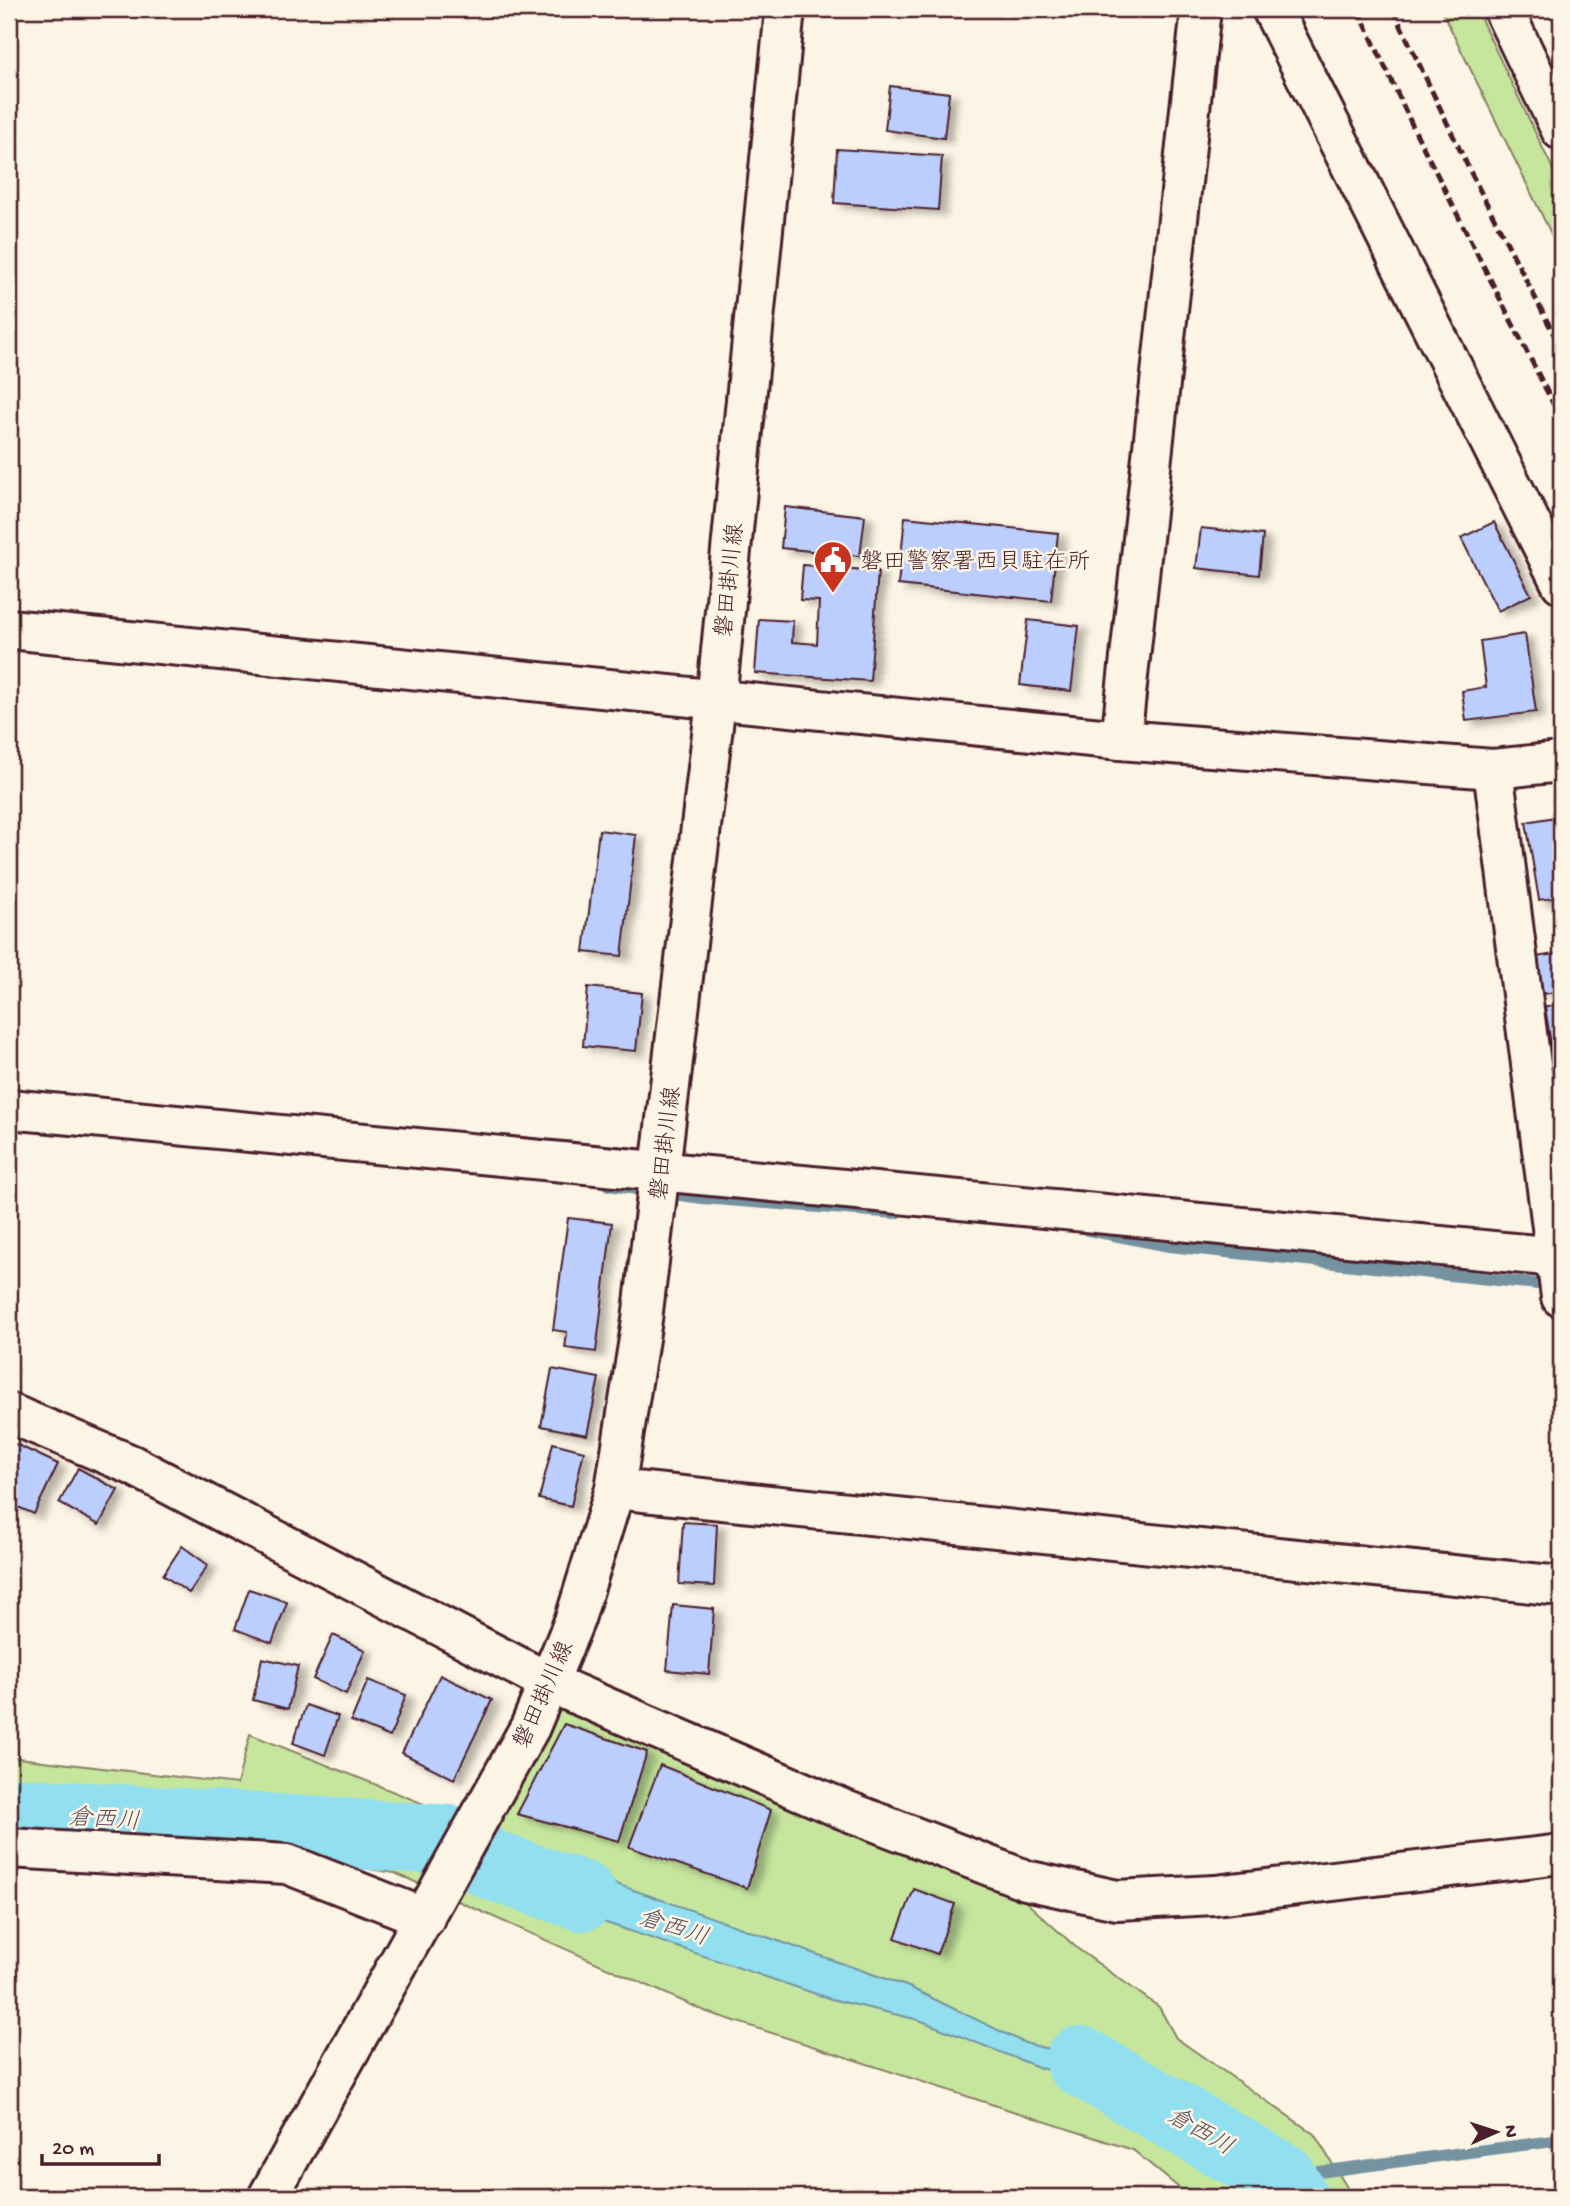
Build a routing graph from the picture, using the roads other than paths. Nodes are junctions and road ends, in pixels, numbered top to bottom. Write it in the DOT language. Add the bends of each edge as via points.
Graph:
graph roads {
  1 [pos="785,9"];
  2 [pos="1201,9"];
  3 [pos="1272,9"];
  4 [pos="1503,9"];
  5 [pos="1561,130"];
  6 [pos="1561,583"];
  7 [pos="9,629"];
  8 [pos="716,701"];
  9 [pos="1121,740"];
  10 [pos="1561,762"];
  11 [pos="1493,769"];
  12 [pos="9,1109"];
  13 [pos="661,1170"];
  14 [pos="1556,1257"];
  15 [pos="1561,1297"];
  16 [pos="9,1413"];
  17 [pos="615,1489"];
  18 [pos="1561,1587"];
  19 [pos="550,1683"];
  20 [pos="9,1848"];
  21 [pos="1561,1854"];
  22 [pos="425,1918"];
  23 [pos="268,2197"];
  1 -- 8 [label="street, 磐田掛川線"];
  2 -- 9 [label="street"];
  3 -- 6 [label="street"];
  4 -- 5 [label="street"];
  7 -- 8 [label="street"];
  8 -- 9 [label="street"];
  8 -- 13 [label="street, 磐田掛川線"];
  9 -- 11 [label="street"];
  10 -- 11 [label="street"];
  11 -- 14 [label="street"];
  12 -- 13 [label="street"];
  13 -- 14 [label="street"];
  13 -- 17 [label="street, 磐田掛川線"];
  14 -- 15 [label="street"];
  16 -- 19 [label="street" via="132,1465"];
  17 -- 18 [label="street"];
  17 -- 19 [label="street, 磐田掛川線"];
  19 -- 21 [label="street" via="845,1810 1026,1881 1117,1900 1215,1895"];
  19 -- 22 [label="street, 磐田掛川線"];
  20 -- 22 [label="street" via="287,1864"];
  22 -- 23 [label="street, 磐田掛川線"];
}
